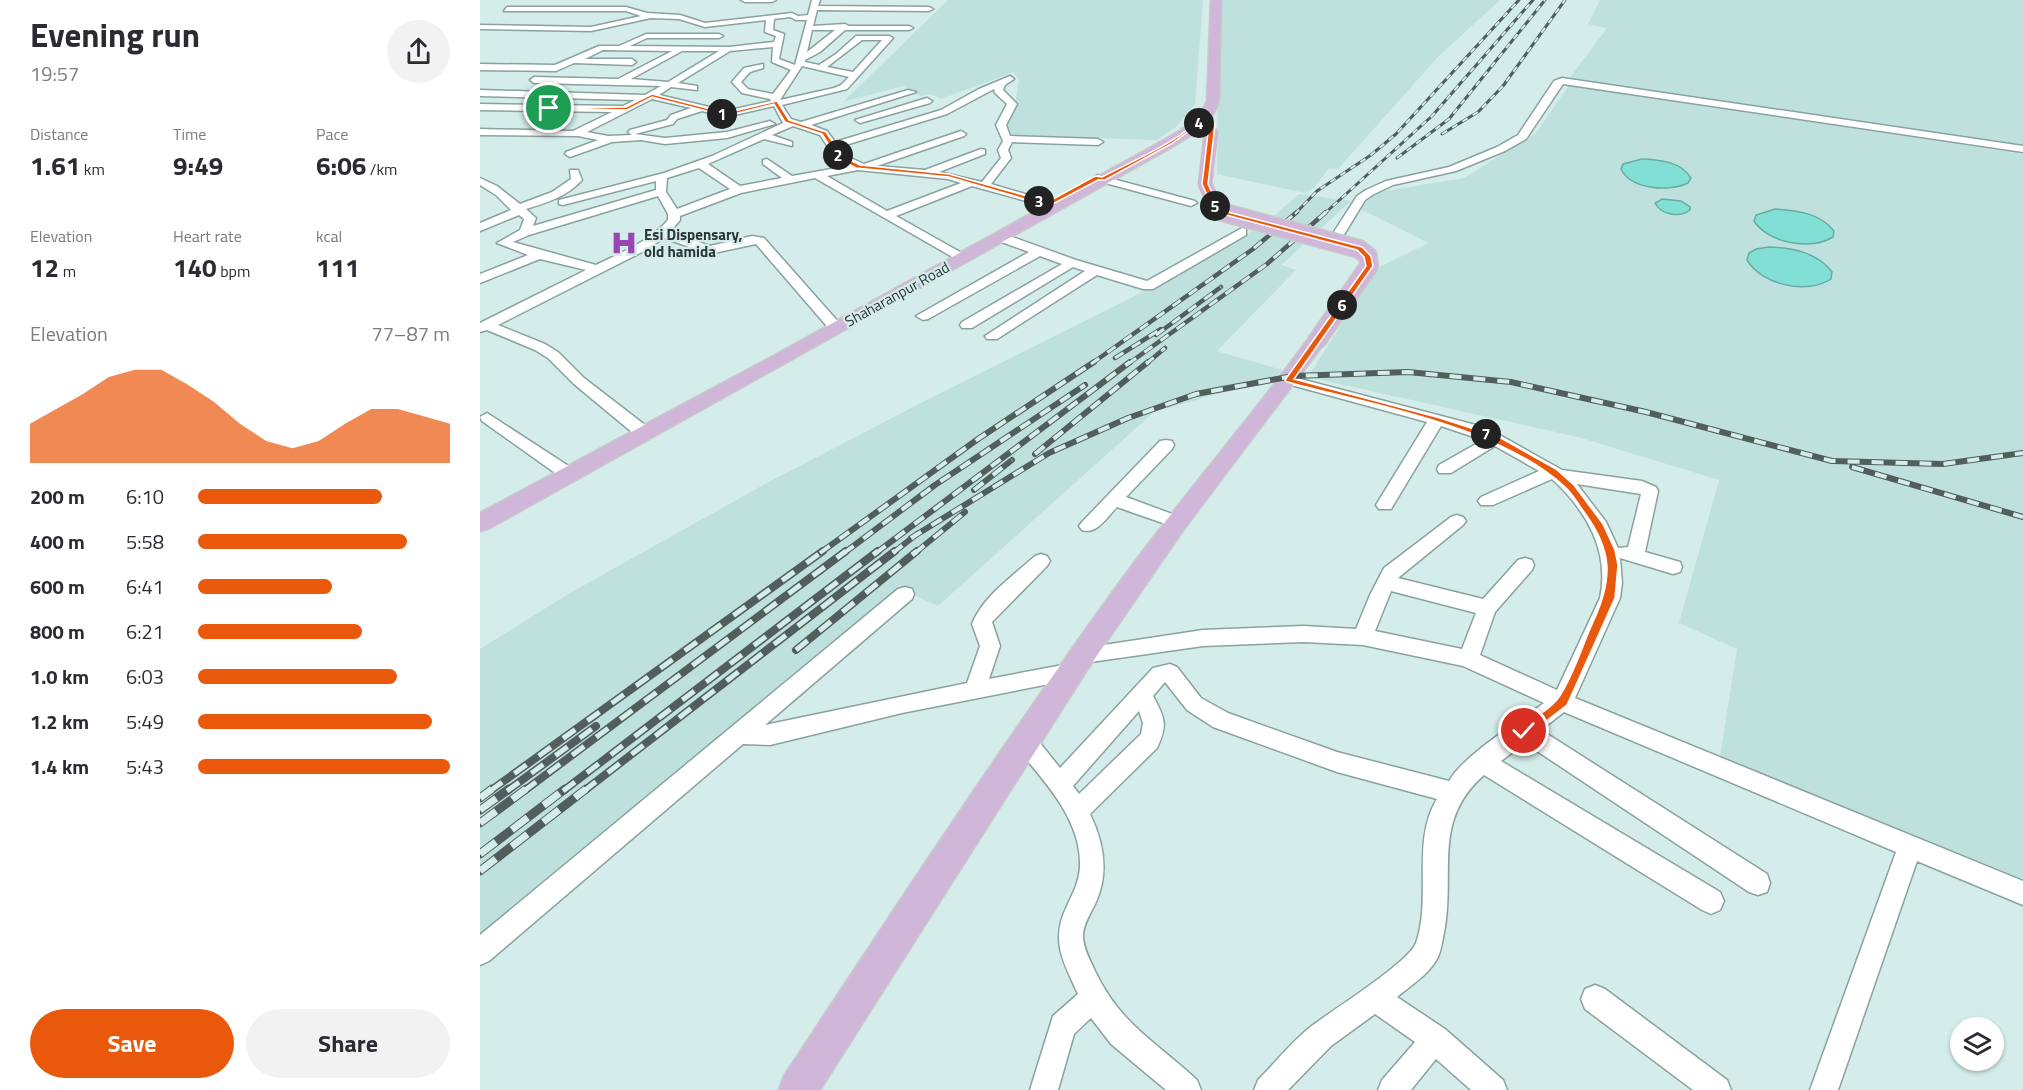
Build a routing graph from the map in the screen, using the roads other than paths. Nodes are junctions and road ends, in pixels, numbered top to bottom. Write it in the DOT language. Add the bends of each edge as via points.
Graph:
graph roads {
  1 [pos="539,0"];
  2 [pos="613,0"];
  3 [pos="745,0"];
  4 [pos="772,0"];
  5 [pos="857,0"];
  6 [pos="886,0"];
  7 [pos="907,0"];
  8 [pos="1208,0"];
  9 [pos="1216,0"];
  10 [pos="792,7"];
  11 [pos="847,8"];
  12 [pos="507,9"];
  13 [pos="877,9"];
  14 [pos="898,9"];
  15 [pos="929,9"];
  16 [pos="628,10"];
  17 [pos="639,12"];
  18 [pos="811,12"];
  19 [pos="780,13"];
  20 [pos="759,14"];
  21 [pos="650,15"];
  22 [pos="770,18"];
  23 [pos="853,19"];
  24 [pos="907,19"];
  25 [pos="712,24"];
  26 [pos="480,27"];
  27 [pos="843,28"];
  28 [pos="866,28"];
  29 [pos="909,28"];
  30 [pos="703,36"];
  31 [pos="724,36"];
  32 [pos="858,39"];
  33 [pos="777,45"];
  34 [pos="619,48"];
  35 [pos="681,49"];
  36 [pos="847,50"];
  37 [pos="857,50"];
  38 [pos="867,50"];
  39 [pos="877,51"];
  40 [pos="729,52"];
  41 [pos="574,61"];
  42 [pos="632,62"];
  43 [pos="800,63"];
  44 [pos="760,66"];
  45 [pos="480,67"];
  46 [pos="821,67"];
  47 [pos="591,69"];
  48 [pos="853,75"];
  49 [pos="527,80"];
  50 [pos="621,80"];
  51 [pos="582,81"];
  52 [pos="671,84"];
  53 [pos="694,88"];
  54 [pos="911,92"];
  55 [pos="480,93"];
  56 [pos="649,97"];
  57 [pos="775,100"];
  58 [pos="927,101"];
  59 [pos="480,107"];
  60 [pos="699,108"];
  61 [pos="627,109"];
  62 [pos="1204,113"];
  63 [pos="480,122"];
  64 [pos="852,122"];
  65 [pos="512,123"];
  66 [pos="793,123"];
  67 [pos="900,126"];
  68 [pos="480,132"];
  69 [pos="494,132"];
  70 [pos="577,132"];
  71 [pos="516,133"];
  72 [pos="962,134"];
  73 [pos="764,136"];
  74 [pos="609,139"];
  75 [pos="1007,139"];
  76 [pos="939,142"];
  77 [pos="1098,142"];
  78 [pos="788,144"];
  79 [pos="833,146"];
  80 [pos="2023,149"];
  81 [pos="981,152"];
  82 [pos="570,154"];
  83 [pos="662,161"];
  84 [pos="767,162"];
  85 [pos="701,164"];
  86 [pos="860,167"];
  87 [pos="574,172"];
  88 [pos="675,173"];
  89 [pos="928,173"];
  90 [pos="815,174"];
  91 [pos="662,177"];
  92 [pos="1100,178"];
  93 [pos="789,179"];
  94 [pos="480,180"];
  95 [pos="979,184"];
  96 [pos="738,190"];
  97 [pos="661,192"];
  98 [pos="563,202"];
  99 [pos="1191,203"];
  100 [pos="1052,205"];
  101 [pos="518,210"];
  102 [pos="674,214"];
  103 [pos="887,215"];
  104 [pos="480,227"];
  105 [pos="525,232"];
  106 [pos="1242,232"];
  107 [pos="662,233"];
  108 [pos="1338,235"];
  109 [pos="1000,237"];
  110 [pos="1039,251"];
  111 [pos="539,255"];
  112 [pos="956,255"];
  113 [pos="1072,263"];
  114 [pos="597,269"];
  115 [pos="1094,271"];
  116 [pos="480,279"];
  117 [pos="923,316"];
  118 [pos="967,325"];
  119 [pos="483,326"];
  120 [pos="834,326"];
  121 [pos="992,336"];
  122 [pos="1289,380"];
  123 [pos="487,418"];
  124 [pos="1437,419"];
  125 [pos="639,429"];
  126 [pos="1496,439"];
  127 [pos="1166,445"];
  128 [pos="1445,469"];
  129 [pos="564,471"];
  130 [pos="1555,473"];
  131 [pos="1115,500"];
  132 [pos="1487,501"];
  133 [pos="1385,505"];
  134 [pos="480,516"];
  135 [pos="1457,521"];
  136 [pos="1177,522"];
  137 [pos="480,523"];
  138 [pos="1088,526"];
  139 [pos="1610,550"];
  140 [pos="1635,556"];
  141 [pos="1041,561"];
  142 [pos="1525,565"];
  143 [pos="1673,567"];
  144 [pos="1385,582"];
  145 [pos="905,594"];
  146 [pos="1487,608"];
  147 [pos="1363,637"];
  148 [pos="1468,659"];
  149 [pos="1078,664"];
  150 [pos="975,690"];
  151 [pos="1141,694"];
  152 [pos="1563,702"];
  153 [pos="1524,731"];
  154 [pos="740,734"];
  155 [pos="1024,740"];
  156 [pos="1483,762"];
  157 [pos="1059,784"];
  158 [pos="1454,793"];
  159 [pos="1076,812"];
  160 [pos="1910,845"];
  161 [pos="1758,883"];
  162 [pos="2023,893"];
  163 [pos="1711,901"];
  164 [pos="480,952"];
  165 [pos="1094,997"];
  166 [pos="1375,998"];
  167 [pos="1595,999"];
  168 [pos="1435,1039"];
  169 [pos="798,1090"];
  170 [pos="1044,1090"];
  171 [pos="1188,1090"];
  172 [pos="1268,1090"];
  173 [pos="1392,1090"];
  174 [pos="1493,1090"];
  175 [pos="1717,1090"];
  176 [pos="1824,1090"];
  1 -- 2 [label="street"];
  3 -- 4 [label="street"];
  5 -- 11 [label="street"];
  6 -- 13 [label="street"];
  7 -- 14 [label="street"];
  8 -- 62 [label="main road"];
  9 -- 62 [label="main road" via="1214,101"];
  10 -- 19 [label="street"];
  11 -- 13 [label="street"];
  11 -- 18 [label="street"];
  12 -- 16 [label="street"];
  13 -- 14 [label="street"];
  14 -- 15 [label="street"];
  16 -- 17 [label="street"];
  16 -- 17 [label="street" via="649,5"];
  17 -- 21 [label="street"];
  18 -- 19 [label="street"];
  18 -- 23 [label="street"];
  18 -- 27 [label="street"];
  18 -- 43 [label="street"];
  19 -- 20 [label="street"];
  19 -- 22 [label="street"];
  20 -- 22 [label="street"];
  20 -- 25 [label="street" via="737,25"];
  21 -- 25 [label="street" via="680,16"];
  21 -- 26 [label="street" via="591,29"];
  22 -- 33 [label="street" via="769,32 780,34"];
  23 -- 24 [label="street"];
  23 -- 27 [label="street"];
  25 -- 31 [label="street"];
  27 -- 28 [label="street"];
  27 -- 43 [label="street"];
  28 -- 29 [label="street"];
  28 -- 32 [label="street"];
  30 -- 31 [label="street"];
  30 -- 34 [label="street" via="646,36"];
  30 -- 35 [label="street"];
  31 -- 40 [label="street"];
  32 -- 36 [label="street"];
  32 -- 39 [label="street" via="889,38"];
  33 -- 40 [label="street" via="749,44"];
  33 -- 43 [label="street" via="775,60"];
  34 -- 35 [label="street"];
  34 -- 41 [label="street" via="598,48"];
  35 -- 40 [label="street"];
  35 -- 50 [label="street"];
  36 -- 37 [label="street"];
  36 -- 46 [label="street"];
  38 -- 39 [label="street"];
  39 -- 48 [label="street"];
  40 -- 52 [label="street"];
  41 -- 42 [label="street"];
  41 -- 45 [label="street" via="556,68"];
  43 -- 46 [label="street"];
  43 -- 57 [label="street"];
  44 -- 57 [label="street" via="745,72 736,82 746,91"];
  46 -- 48 [label="street"];
  47 -- 51 [label="street" via="601,70"];
  48 -- 57 [label="street" via="840,89"];
  49 -- 51 [label="street"];
  50 -- 51 [label="street"];
  50 -- 52 [label="street"];
  52 -- 53 [label="street"];
  52 -- 56 [label="street"];
  54 -- 66 [label="street"];
  55 -- 56 [label="street"];
  56 -- 60 [label="street"];
  56 -- 61 [label="street"];
  57 -- 60 [label="street" via="726,114"];
  57 -- 66 [label="street"];
  58 -- 64 [label="street"];
  59 -- 61 [label="street"];
  60 -- 74 [label="street" via="670,122"];
  61 -- 70 [label="street"];
  62 -- 92 [label="main road, Shaharanpur Road" via="1200,123 1169,143"];
  62 -- 122 [label="main road, bridge" via="1212,120 1205,184 1217,211 1359,249 1368,256 1369,266"];
  63 -- 65 [label="street"];
  65 -- 69 [label="street"];
  65 -- 71 [label="street" via="535,123"];
  66 -- 73 [label="street"];
  66 -- 74 [label="street" via="665,141 641,137"];
  66 -- 79 [label="street" via="826,130"];
  67 -- 75 [label="street" via="949,110 1005,80 998,91 1012,104 1001,122"];
  67 -- 76 [label="street"];
  67 -- 79 [label="street"];
  68 -- 69 [label="street"];
  69 -- 71 [label="street"];
  70 -- 71 [label="street"];
  70 -- 74 [label="street"];
  72 -- 76 [label="street"];
  73 -- 78 [label="street"];
  73 -- 85 [label="street"];
  74 -- 82 [label="street"];
  75 -- 77 [label="street"];
  75 -- 95 [label="street" via="1003,150 1006,158"];
  76 -- 86 [label="street"];
  79 -- 86 [label="street" via="840,157"];
  80 -- 108 [label="street" via="1562,81 1522,137 1452,169 1390,183 1370,192 1361,198"];
  81 -- 89 [label="street"];
  83 -- 88 [label="street"];
  84 -- 93 [label="street"];
  85 -- 88 [label="street"];
  85 -- 96 [label="street"];
  86 -- 89 [label="street"];
  86 -- 90 [label="street"];
  87 -- 101 [label="street" via="577,180 572,185"];
  88 -- 91 [label="street"];
  89 -- 95 [label="street"];
  90 -- 93 [label="street"];
  90 -- 103 [label="street"];
  91 -- 97 [label="street"];
  91 -- 98 [label="street"];
  92 -- 99 [label="street"];
  92 -- 100 [label="main road, Shaharanpur Road"];
  93 -- 96 [label="street"];
  94 -- 101 [label="street"];
  95 -- 100 [label="street"];
  95 -- 103 [label="street"];
  96 -- 102 [label="street"];
  97 -- 102 [label="street"];
  97 -- 105 [label="street"];
  100 -- 109 [label="main road, Shaharanpur Road"];
  100 -- 112 [label="main road, Shaharanpur Road"];
  101 -- 104 [label="street"];
  101 -- 105 [label="street" via="530,218"];
  102 -- 107 [label="street" via="674,220"];
  103 -- 112 [label="street"];
  105 -- 111 [label="street" via="503,243"];
  106 -- 115 [label="street" via="1150,286"];
  107 -- 114 [label="street"];
  107 -- 120 [label="street" via="709,250 759,241"];
  109 -- 110 [label="street"];
  109 -- 120 [label="main road, Shaharanpur Road"];
  110 -- 113 [label="street"];
  110 -- 117 [label="street"];
  111 -- 114 [label="street"];
  111 -- 116 [label="street"];
  112 -- 120 [label="main road, Shaharanpur Road"];
  113 -- 115 [label="street"];
  113 -- 118 [label="street"];
  114 -- 119 [label="street"];
  115 -- 121 [label="street"];
  119 -- 125 [label="street" via="553,355"];
  120 -- 125 [label="main road, Shaharanpur Road"];
  120 -- 137 [label="main road, Shaharanpur Road"];
  122 -- 124 [label="street"];
  122 -- 136 [label="main road"];
  123 -- 129 [label="street"];
  124 -- 126 [label="street"];
  124 -- 133 [label="street"];
  125 -- 129 [label="main road, Shaharanpur Road"];
  126 -- 128 [label="street"];
  126 -- 130 [label="street"];
  127 -- 131 [label="street"];
  129 -- 134 [label="main road, Shaharanpur Road"];
  130 -- 132 [label="street"];
  130 -- 139 [label="street" via="1571,487 1600,526"];
  130 -- 140 [label="street" via="1650,491"];
  131 -- 136 [label="street"];
  131 -- 138 [label="street"];
  135 -- 144 [label="street"];
  136 -- 149 [label="main road"];
  139 -- 140 [label="street"];
  139 -- 152 [label="street" via="1610,598"];
  140 -- 143 [label="street"];
  141 -- 150 [label="street" via="986,614 982,624 990,646"];
  142 -- 146 [label="street"];
  144 -- 146 [label="street"];
  144 -- 147 [label="street"];
  145 -- 154 [label="street"];
  146 -- 148 [label="street"];
  147 -- 148 [label="street"];
  147 -- 149 [label="street" via="1304,634 1203,638"];
  148 -- 152 [label="street"];
  149 -- 150 [label="street"];
  149 -- 155 [label="main road"];
  150 -- 154 [label="street" via="770,735"];
  151 -- 157 [label="street"];
  151 -- 158 [label="street" via="1160,674 1170,673 1194,704 1221,720 1337,762"];
  151 -- 159 [label="street" via="1154,719 1155,732"];
  152 -- 153 [label="street"];
  152 -- 160 [label="street"];
  153 -- 156 [label="street"];
  153 -- 161 [label="street"];
  154 -- 164 [label="street"];
  155 -- 157 [label="street"];
  155 -- 169 [label="main road"];
  156 -- 158 [label="street" via="1462,780"];
  156 -- 163 [label="street"];
  157 -- 159 [label="street"];
  158 -- 166 [label="street" via="1443,811 1437,839 1434,918 1427,951"];
  159 -- 165 [label="street" via="1087,834 1093,866 1087,893 1073,921 1071,943"];
  160 -- 162 [label="street"];
  160 -- 176 [label="street"];
  165 -- 170 [label="street" via="1063,1026"];
  165 -- 171 [label="street" via="1123,1035"];
  166 -- 168 [label="street"];
  166 -- 172 [label="street" via="1321,1036"];
  167 -- 175 [label="street"];
  168 -- 173 [label="street"];
  168 -- 174 [label="street"];
}
